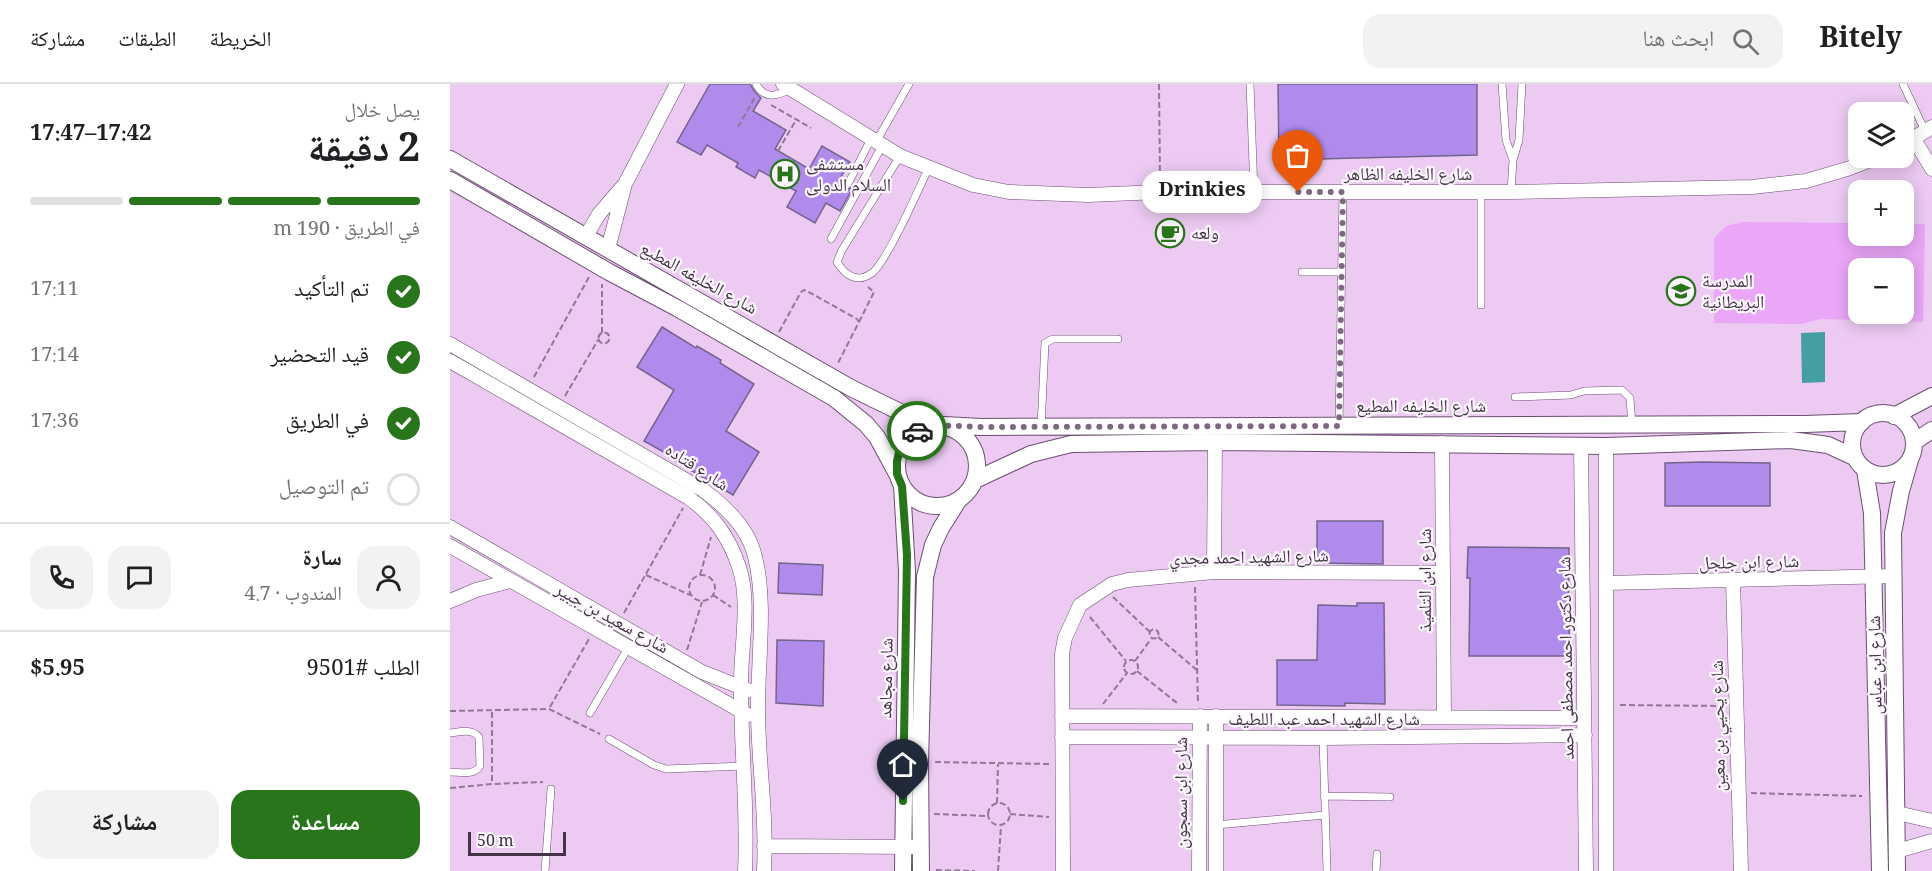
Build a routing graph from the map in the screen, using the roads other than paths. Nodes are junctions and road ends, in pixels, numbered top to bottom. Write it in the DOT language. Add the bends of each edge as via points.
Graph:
graph roads {
  1 [pos="677,84"];
  2 [pos="909,84"];
  3 [pos="1250,84"];
  4 [pos="1502,84"];
  5 [pos="1522,84"];
  6 [pos="1903,84"];
  7 [pos="787,86"];
  8 [pos="757,87"];
  9 [pos="1919,135"];
  10 [pos="877,142"];
  11 [pos="900,156"];
  12 [pos="450,159"];
  13 [pos="1513,160"];
  14 [pos="1850,168"];
  15 [pos="928,169"];
  16 [pos="1932,169"];
  17 [pos="450,180"];
  18 [pos="626,184"];
  19 [pos="848,184"];
  20 [pos="1254,192"];
  21 [pos="1343,192"];
  22 [pos="1481,192"];
  23 [pos="1511,192"];
  24 [pos="586,236"];
  25 [pos="831,239"];
  26 [pos="608,249"];
  27 [pos="576,252"];
  28 [pos="599,267"];
  29 [pos="1302,272"];
  30 [pos="1341,272"];
  31 [pos="1481,305"];
  32 [pos="1118,339"];
  33 [pos="450,344"];
  34 [pos="450,361"];
  35 [pos="1515,396"];
  36 [pos="1932,396"];
  37 [pos="1894,416"];
  38 [pos="1862,422"];
  39 [pos="937,425"];
  40 [pos="1632,425"];
  41 [pos="1339,426"];
  42 [pos="1041,427"];
  43 [pos="1932,430"];
  44 [pos="1130,434"];
  45 [pos="1215,442"];
  46 [pos="1914,442"];
  47 [pos="1443,444"];
  48 [pos="1581,445"];
  49 [pos="1606,446"];
  50 [pos="1910,460"];
  51 [pos="1860,463"];
  52 [pos="900,480"];
  53 [pos="975,480"];
  54 [pos="958,501"];
  55 [pos="450,527"];
  56 [pos="450,546"];
  57 [pos="1214,572"];
  58 [pos="1443,573"];
  59 [pos="1893,576"];
  60 [pos="1873,577"];
  61 [pos="1733,580"];
  62 [pos="510,581"];
  63 [pos="1606,583"];
  64 [pos="450,601"];
  65 [pos="628,648"];
  66 [pos="740,687"];
  67 [pos="758,693"];
  68 [pos="741,712"];
  69 [pos="590,713"];
  70 [pos="1062,716"];
  71 [pos="1197,716"];
  72 [pos="1216,716"];
  73 [pos="1444,717"];
  74 [pos="758,718"];
  75 [pos="1584,718"];
  76 [pos="450,733"];
  77 [pos="1585,735"];
  78 [pos="1062,737"];
  79 [pos="1200,738"];
  80 [pos="1216,738"];
  81 [pos="1323,738"];
  82 [pos="609,740"];
  83 [pos="744,766"];
  84 [pos="450,772"];
  85 [pos="551,789"];
  86 [pos="1324,796"];
  87 [pos="1389,797"];
  88 [pos="1897,813"];
  89 [pos="1325,816"];
  90 [pos="1932,821"];
  91 [pos="1216,825"];
  92 [pos="746,837"];
  93 [pos="1932,841"];
  94 [pos="764,847"];
  95 [pos="903,847"];
  96 [pos="921,847"];
  97 [pos="1897,851"];
  98 [pos="1377,854"];
  99 [pos="746,864"];
  100 [pos="921,870"];
  101 [pos="545,871"];
  102 [pos="764,871"];
  103 [pos="903,871"];
  104 [pos="1063,871"];
  105 [pos="1199,871"];
  106 [pos="1216,871"];
  107 [pos="1326,871"];
  108 [pos="1376,871"];
  109 [pos="1586,871"];
  110 [pos="1606,871"];
  111 [pos="1741,871"];
  112 [pos="1880,871"];
  113 [pos="1897,871"];
  1 -- 18 [label="street"];
  2 -- 10 [label="lane"];
  3 -- 20 [label="lane"];
  4 -- 13 [label="lane" via="1506,140"];
  5 -- 13 [label="lane" via="1519,140"];
  6 -- 9 [label="lane"];
  7 -- 8 [label="lane" via="783,94 773,96"];
  7 -- 10 [label="street, شارع الخليفه الظاهر"];
  9 -- 16 [label="street"];
  10 -- 11 [label="street, شارع الخليفه الظاهر"];
  10 -- 19 [label="lane"];
  10 -- 25 [label="lane"];
  11 -- 15 [label="street, شارع الخليفه الظاهر"];
  11 -- 15 [label="lane" via="837,262 852,277 872,273 878,266"];
  12 -- 24 [label="street, شارع الخليفه المطيع"];
  13 -- 23 [label="lane"];
  14 -- 23 [label="street, شارع الخليفه الظاهر" via="1806,181 1752,188"];
  15 -- 20 [label="street, شارع الخليفه الظاهر" via="973,185 1009,192"];
  17 -- 27 [label="street, شارع الخليفه المطيع"];
  18 -- 24 [label="street" via="612,196"];
  18 -- 26 [label="street"];
  20 -- 21 [label="street, شارع الخليفه الظاهر"];
  21 -- 22 [label="street, شارع الخليفه الظاهر"];
  21 -- 30 [label="lane"];
  22 -- 23 [label="street, شارع الخليفه الظاهر"];
  22 -- 31 [label="lane"];
  24 -- 26 [label="street, شارع الخليفه المطيع"];
  24 -- 27 [label="street"];
  26 -- 28 [label="street"];
  26 -- 39 [label="street, شارع الخليفه المطيع" via="902,414"];
  27 -- 28 [label="street, شارع الخليفه المطيع"];
  28 -- 52 [label="street, شارع الخليفه المطيع" via="834,398 877,437"];
  29 -- 30 [label="lane"];
  30 -- 41 [label="lane"];
  32 -- 42 [label="lane" via="1053,339 1045,343"];
  33 -- 67 [label="street, شارع قتاده" via="723,504 746,535 755,555 760,594"];
  34 -- 66 [label="street, شارع قتاده" via="689,498 715,520 740,568 744,615"];
  35 -- 40 [label="lane" via="1622,390 1630,398"];
  36 -- 37 [label="street"];
  37 -- 38 [label="street" via="1881,413"];
  37 -- 46 [label="street" via="1909,427"];
  38 -- 40 [label="street, شارع الخليفه المطيع"];
  38 -- 51 [label="street" via="1852,446"];
  39 -- 42 [label="street, شارع الخليفه المطيع"];
  39 -- 52 [label="street" via="918,430 904,443 897,461"];
  39 -- 53 [label="street" via="957,430 969,440 976,452"];
  40 -- 41 [label="street, شارع الخليفه المطيع"];
  41 -- 44 [label="street, شارع الخليفه المطيع"];
  42 -- 44 [label="street, شارع الخليفه المطيع"];
  43 -- 46 [label="street"];
  44 -- 45 [label="street, شارع الخليفه المطيع"];
  44 -- 53 [label="street, شارع الخليفه المطيع" via="1050,448"];
  45 -- 47 [label="street, شارع الخليفه المطيع"];
  45 -- 57 [label="street"];
  46 -- 50 [label="street"];
  47 -- 48 [label="street, شارع الخليفه المطيع"];
  47 -- 58 [label="street, شارع ابن التلميذ"];
  48 -- 49 [label="street, شارع الخليفه المطيع"];
  48 -- 75 [label="street, شارع دكتور احمد مصطفى احمد"];
  49 -- 51 [label="street, شارع الخليفه المطيع" via="1791,440 1828,445"];
  49 -- 63 [label="street, شارع دكتور احمد مصطفى احمد"];
  50 -- 51 [label="street" via="1904,468 1885,476"];
  50 -- 59 [label="street, شارع ابن عباس" via="1893,533"];
  51 -- 60 [label="street, شارع ابن عباس" via="1872,513"];
  52 -- 54 [label="street" via="910,496 921,503 940,506"];
  52 -- 95 [label="street, شارع مجاهد" via="907,571"];
  53 -- 54 [label="street"];
  54 -- 96 [label="street, شارع مجاهد" via="933,545 925,577"];
  55 -- 66 [label="street, شارع سعيد بن جبير" via="683,661"];
  56 -- 62 [label="street, شارع سعيد بن جبير"];
  57 -- 58 [label="street, شارع الشهيد احمد مجدي"];
  57 -- 70 [label="street, شارع الشهيد احمد مجدي" via="1128,580 1112,584 1080,605 1062,654"];
  58 -- 73 [label="street, شارع ابن التلميذ"];
  59 -- 60 [label="street, شارع ابن جلجل"];
  59 -- 88 [label="street, شارع ابن عباس"];
  60 -- 61 [label="street, شارع ابن جلجل"];
  60 -- 112 [label="street, شارع ابن عباس"];
  61 -- 63 [label="street, شارع ابن جلجل"];
  61 -- 111 [label="street, شارع يحيي بن معين"];
  62 -- 64 [label="street"];
  62 -- 65 [label="street, شارع سعيد بن جبير"];
  63 -- 110 [label="street, شارع دكتور احمد مصطفى احمد"];
  65 -- 68 [label="street, شارع سعيد بن جبير"];
  65 -- 69 [label="lane"];
  66 -- 67 [label="street, شارع سعيد بن جبير"];
  66 -- 68 [label="street, شارع قتاده"];
  67 -- 74 [label="street, شارع قتاده"];
  68 -- 74 [label="street, شارع سعيد بن جبير"];
  68 -- 83 [label="street, شارع قتاده"];
  70 -- 71 [label="street, شارع الشهيد احمد عبد اللطيف"];
  70 -- 78 [label="street"];
  71 -- 72 [label="street, شارع الشهيد احمد عبد اللطيف"];
  71 -- 79 [label="street, شارع ابن سمجون"];
  72 -- 73 [label="street, شارع الشهيد احمد عبد اللطيف"];
  72 -- 80 [label="street, شارع ابن سمجون"];
  73 -- 75 [label="street, شارع الشهيد احمد عبد اللطيف"];
  74 -- 94 [label="street, شارع قتاده"];
  75 -- 77 [label="street, شارع دكتور احمد مصطفى احمد"];
  76 -- 84 [label="lane" via="470,731 479,737 480,766 472,773"];
  77 -- 81 [label="street, شارع الشهيد احمد عبد اللطيف"];
  77 -- 109 [label="street, شارع دكتور احمد مصطفى احمد"];
  78 -- 79 [label="street, شارع الشهيد احمد عبد اللطيف"];
  78 -- 104 [label="street"];
  79 -- 80 [label="street, شارع الشهيد احمد عبد اللطيف"];
  79 -- 105 [label="street, شارع ابن سمجون"];
  80 -- 81 [label="street, شارع الشهيد احمد عبد اللطيف"];
  80 -- 91 [label="street, شارع ابن سمجون"];
  81 -- 86 [label="lane"];
  82 -- 83 [label="lane" via="666,769"];
  83 -- 92 [label="street, شارع قتاده"];
  85 -- 101 [label="lane"];
  86 -- 87 [label="lane"];
  86 -- 89 [label="lane"];
  88 -- 90 [label="street"];
  88 -- 97 [label="street, شارع ابن عباس"];
  89 -- 91 [label="lane"];
  89 -- 107 [label="lane"];
  91 -- 106 [label="street, شارع ابن سمجون"];
  92 -- 94 [label="street"];
  92 -- 99 [label="street, شارع قتاده"];
  93 -- 97 [label="street"];
  94 -- 95 [label="street"];
  94 -- 99 [label="street"];
  94 -- 102 [label="street, شارع قتاده"];
  95 -- 96 [label="street"];
  95 -- 103 [label="street, شارع مجاهد"];
  96 -- 100 [label="street, شارع مجاهد"];
  97 -- 113 [label="street, شارع ابن عباس"];
  98 -- 108 [label="lane"];
}
